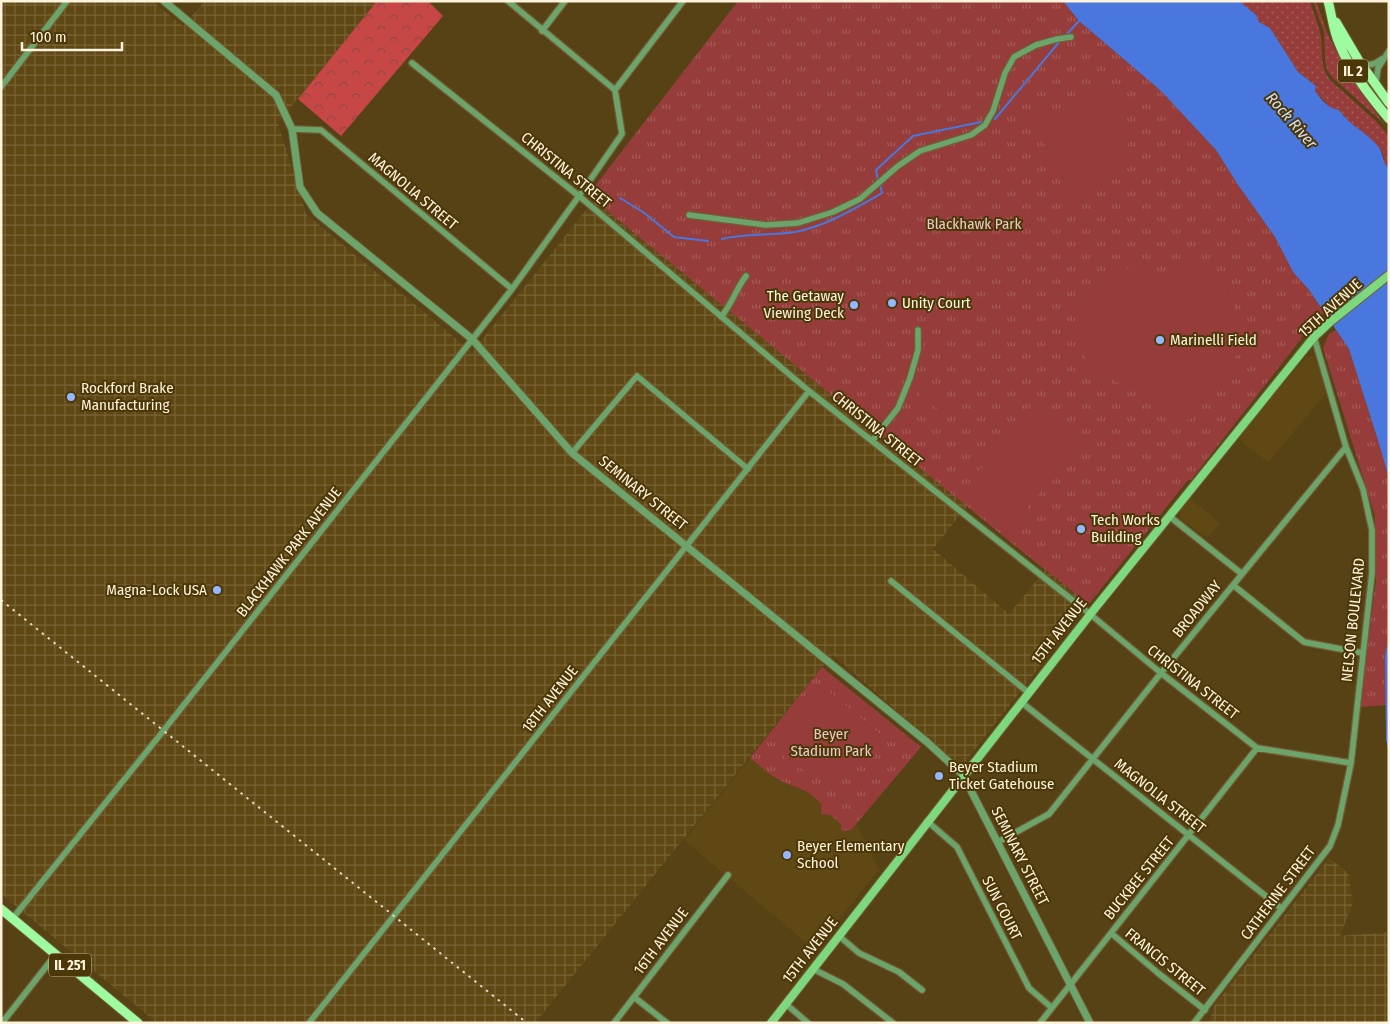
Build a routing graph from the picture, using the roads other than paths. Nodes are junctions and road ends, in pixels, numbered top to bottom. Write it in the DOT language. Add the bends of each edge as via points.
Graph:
graph roads {
  1 [pos="67,1"];
  2 [pos="164,1"];
  3 [pos="508,1"];
  4 [pos="565,1"];
  5 [pos="683,1"];
  6 [pos="1328,1"];
  7 [pos="1332,15"];
  8 [pos="542,31"];
  9 [pos="1071,37"];
  10 [pos="1389,51"];
  11 [pos="1384,57"];
  12 [pos="1359,60"];
  13 [pos="412,63"];
  14 [pos="1376,86"];
  15 [pos="1,87"];
  16 [pos="615,90"];
  17 [pos="1389,103"];
  18 [pos="1389,119"];
  19 [pos="292,129"];
  20 [pos="579,196"];
  21 [pos="689,216"];
  22 [pos="1389,275"];
  23 [pos="746,276"];
  24 [pos="512,289"];
  25 [pos="722,317"];
  26 [pos="918,330"];
  27 [pos="1314,337"];
  28 [pos="472,339"];
  29 [pos="809,391"];
  30 [pos="872,441"];
  31 [pos="1346,447"];
  32 [pos="572,454"];
  33 [pos="748,469"];
  34 [pos="1169,516"];
  35 [pos="686,546"];
  36 [pos="1242,574"];
  37 [pos="891,581"];
  38 [pos="1233,585"];
  39 [pos="1090,614"];
  40 [pos="1362,653"];
  41 [pos="1161,673"];
  42 [pos="1029,693"];
  43 [pos="1021,702"];
  44 [pos="1257,748"];
  45 [pos="1093,759"];
  46 [pos="1351,763"];
  47 [pos="963,775"];
  48 [pos="927,821"];
  49 [pos="1189,835"];
  50 [pos="998,842"];
  51 [pos="728,875"];
  52 [pos="1,909"];
  53 [pos="1282,909"];
  54 [pos="13,918"];
  55 [pos="1110,933"];
  56 [pos="839,936"];
  57 [pos="56,954"];
  58 [pos="813,969"];
  59 [pos="1070,986"];
  60 [pos="922,990"];
  61 [pos="634,997"];
  62 [pos="786,1004"];
  63 [pos="1052,1008"];
  64 [pos="1205,1010"];
  65 [pos="2,1023"];
  66 [pos="138,1023"];
  67 [pos="309,1023"];
  68 [pos="614,1023"];
  69 [pos="667,1023"];
  70 [pos="771,1023"];
  71 [pos="808,1023"];
  72 [pos="893,1023"];
  73 [pos="1040,1023"];
  74 [pos="1090,1023"];
  75 [pos="1194,1023"];
  1 -- 15 [label="street"];
  2 -- 19 [label="street, SEMINARY STREET" via="276,94"];
  3 -- 8 [label="street"];
  4 -- 8 [label="street"];
  5 -- 16 [label="street"];
  6 -- 7 [label="main road, IL 2"];
  7 -- 12 [label="main road, IL 2"];
  7 -- 18 [label="main road, IL 2" via="1345,58"];
  8 -- 16 [label="street"];
  9 -- 21 [label="street" via="1036,44 1014,57 986,125 971,135 920,151 860,199 833,212 798,223 766,225"];
  10 -- 11 [label="street"];
  11 -- 12 [label="street" via="1370,65"];
  11 -- 14 [label="street" via="1378,68"];
  12 -- 14 [label="main road, IL 2"];
  13 -- 20 [label="street, CHRISTINA STREET"];
  14 -- 17 [label="main road, IL 2"];
  16 -- 20 [label="street, BLACKHAWK PARK AVENUE" via="622,134"];
  19 -- 24 [label="street, MAGNOLIA STREET" via="321,130"];
  19 -- 28 [label="street, SEMINARY STREET" via="300,187 316,213"];
  20 -- 24 [label="street, BLACKHAWK PARK AVENUE"];
  20 -- 25 [label="street, CHRISTINA STREET"];
  22 -- 27 [label="main road, 15TH AVENUE"];
  23 -- 25 [label="street"];
  24 -- 28 [label="street, BLACKHAWK PARK AVENUE"];
  25 -- 29 [label="street, CHRISTINA STREET"];
  26 -- 30 [label="street" via="918,350 898,408"];
  27 -- 31 [label="street, NELSON BOULEVARD"];
  27 -- 34 [label="main road, 15TH AVENUE"];
  28 -- 32 [label="street, SEMINARY STREET"];
  28 -- 54 [label="street, BLACKHAWK PARK AVENUE"];
  29 -- 30 [label="street, CHRISTINA STREET"];
  29 -- 33 [label="street, 18TH AVENUE"];
  30 -- 39 [label="street, CHRISTINA STREET"];
  31 -- 36 [label="street, BROADWAY"];
  31 -- 40 [label="street, NELSON BOULEVARD" via="1363,489 1372,530 1372,573"];
  32 -- 33 [label="street" via="636,376"];
  32 -- 35 [label="street, SEMINARY STREET"];
  33 -- 35 [label="street, 18TH AVENUE"];
  34 -- 36 [label="street"];
  34 -- 39 [label="main road, 15TH AVENUE"];
  35 -- 47 [label="street, SEMINARY STREET"];
  35 -- 67 [label="street, 18TH AVENUE"];
  36 -- 38 [label="street, BROADWAY"];
  37 -- 42 [label="street"];
  38 -- 40 [label="street" via="1304,642"];
  38 -- 41 [label="street, BROADWAY"];
  39 -- 41 [label="street, CHRISTINA STREET"];
  39 -- 42 [label="main road, 15TH AVENUE"];
  40 -- 46 [label="street, NELSON BOULEVARD"];
  41 -- 44 [label="street, CHRISTINA STREET"];
  41 -- 45 [label="street, BROADWAY"];
  42 -- 43 [label="main road, 15TH AVENUE"];
  43 -- 45 [label="street, MAGNOLIA STREET"];
  43 -- 47 [label="main road, 15TH AVENUE"];
  44 -- 46 [label="street, CHRISTINA STREET"];
  44 -- 49 [label="street, BUCKBEE STREET"];
  45 -- 49 [label="street, MAGNOLIA STREET"];
  45 -- 50 [label="street, BROADWAY" via="1049,814"];
  46 -- 53 [label="street, CATHERINE STREET" via="1338,825 1330,846"];
  47 -- 48 [label="main road, 15TH AVENUE"];
  47 -- 50 [label="street, SEMINARY STREET"];
  48 -- 56 [label="main road, 15TH AVENUE"];
  48 -- 63 [label="street, SUN COURT" via="957,847 1029,988"];
  49 -- 53 [label="street, MAGNOLIA STREET"];
  49 -- 55 [label="street, BUCKBEE STREET"];
  50 -- 59 [label="street, SEMINARY STREET"];
  51 -- 61 [label="street, 16TH AVENUE"];
  52 -- 54 [label="main road, IL 251"];
  53 -- 64 [label="street, CATHERINE STREET"];
  54 -- 57 [label="main road, IL 251"];
  55 -- 59 [label="street, BUCKBEE STREET"];
  55 -- 64 [label="street, FRANCIS STREET"];
  56 -- 58 [label="main road, 15TH AVENUE"];
  56 -- 60 [label="street" via="859,953 898,972"];
  57 -- 65 [label="street"];
  57 -- 66 [label="main road, IL 251"];
  58 -- 62 [label="main road, 15TH AVENUE"];
  58 -- 72 [label="street" via="843,984"];
  59 -- 63 [label="street, BUCKBEE STREET"];
  59 -- 74 [label="street, SEMINARY STREET"];
  61 -- 68 [label="street, 16TH AVENUE"];
  61 -- 69 [label="street"];
  62 -- 70 [label="main road, 15TH AVENUE"];
  62 -- 71 [label="street"];
  63 -- 73 [label="street, BUCKBEE STREET"];
  64 -- 75 [label="street, CATHERINE STREET"];
}
